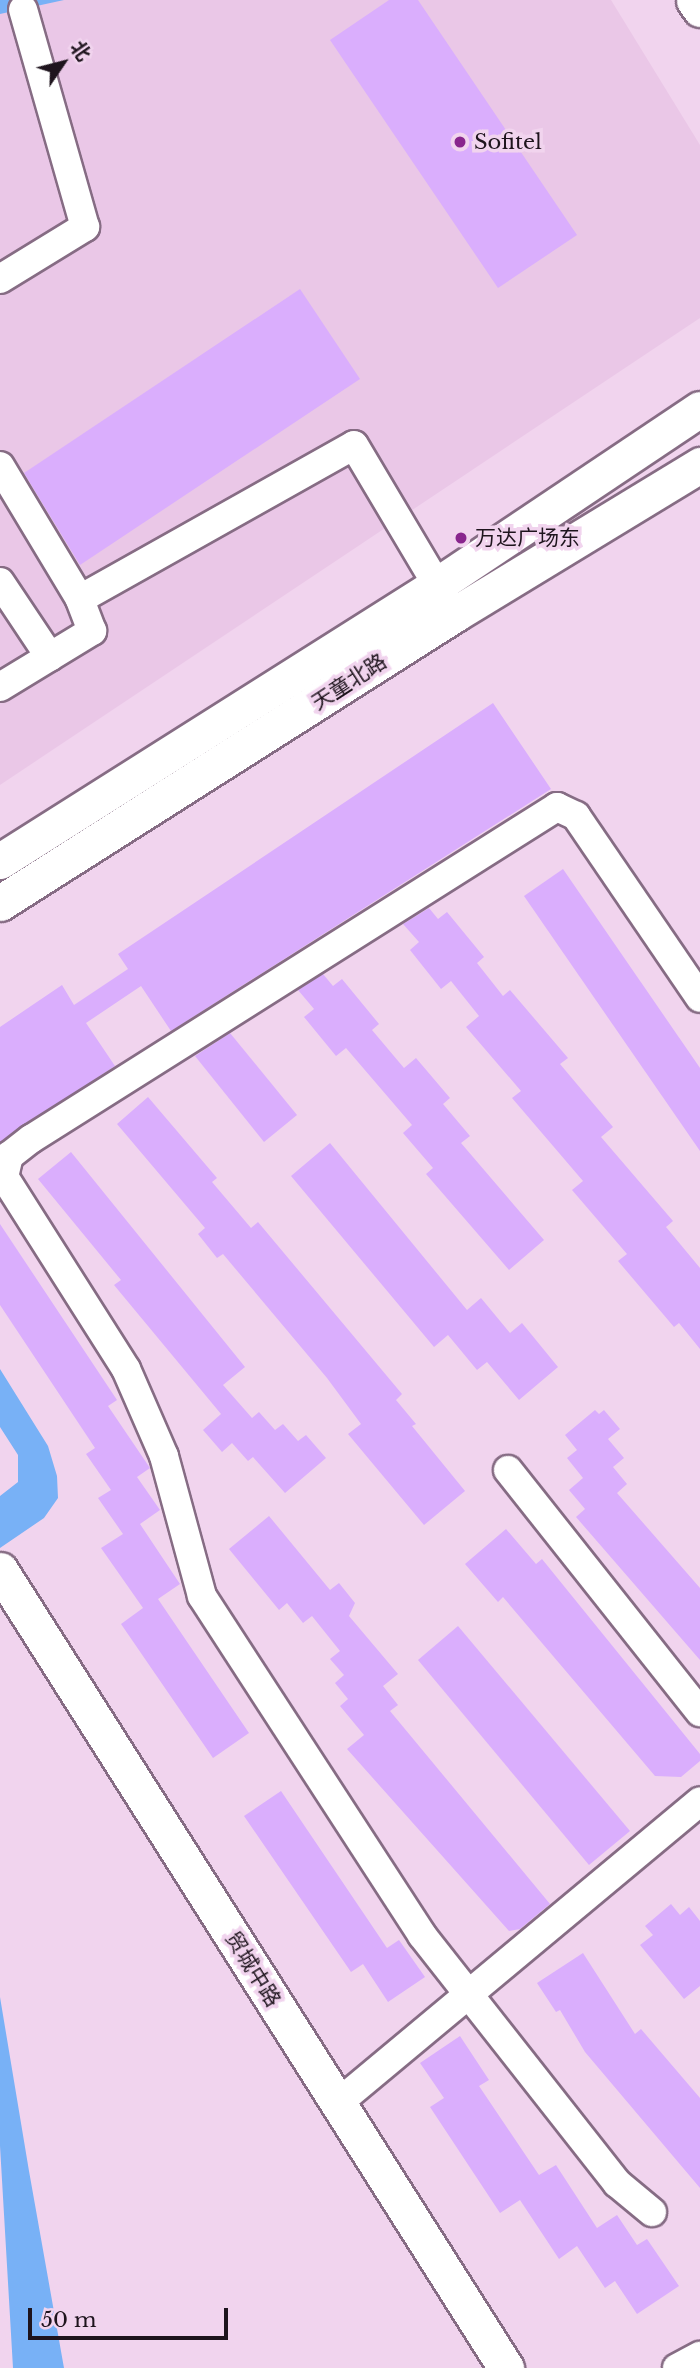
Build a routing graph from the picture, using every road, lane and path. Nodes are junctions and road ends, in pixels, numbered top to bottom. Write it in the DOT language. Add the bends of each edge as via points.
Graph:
graph roads {
  1 [pos="694,0"];
  2 [pos="700,9"];
  3 [pos="23,10"];
  4 [pos="0,279"];
  5 [pos="700,408"];
  6 [pos="700,465"];
  7 [pos="0,466"];
  8 [pos="0,582"];
  9 [pos="437,585"];
  10 [pos="80,599"];
  11 [pos="455,614"];
  12 [pos="50,657"];
  13 [pos="0,687"];
  14 [pos="0,861"];
  15 [pos="0,904"];
  16 [pos="700,998"];
  17 [pos="508,1470"];
  18 [pos="0,1570"];
  19 [pos="700,1712"];
  20 [pos="700,1801"];
  21 [pos="469,1994"];
  22 [pos="338,2103"];
  23 [pos="652,2212"];
  24 [pos="700,2356"];
  25 [pos="506,2368"];
  26 [pos="677,2368"];
  1 -- 2 [label="main road"];
  3 -- 4 [label="street" via="85,227"];
  5 -- 9 [label="main road"];
  6 -- 11 [label="main road, 天童北路"];
  7 -- 10 [label="street"];
  8 -- 12 [label="street"];
  9 -- 10 [label="street" via="354,445"];
  9 -- 11 [label="street"];
  9 -- 14 [label="main road"];
  10 -- 12 [label="street" via="92,631"];
  11 -- 15 [label="main road, 天童北路"];
  12 -- 13 [label="street"];
  16 -- 21 [label="street" via="576,816 557,807 9,1156 4,1177 126,1369 164,1456 202,1596 422,1935"];
  17 -- 19 [label="street"];
  18 -- 22 [label="main road, 贸城中路"];
  20 -- 21 [label="street"];
  21 -- 22 [label="street"];
  21 -- 23 [label="street" via="617,2183"];
  22 -- 25 [label="main road, 贸城中路"];
  24 -- 26 [label="street"];
}
